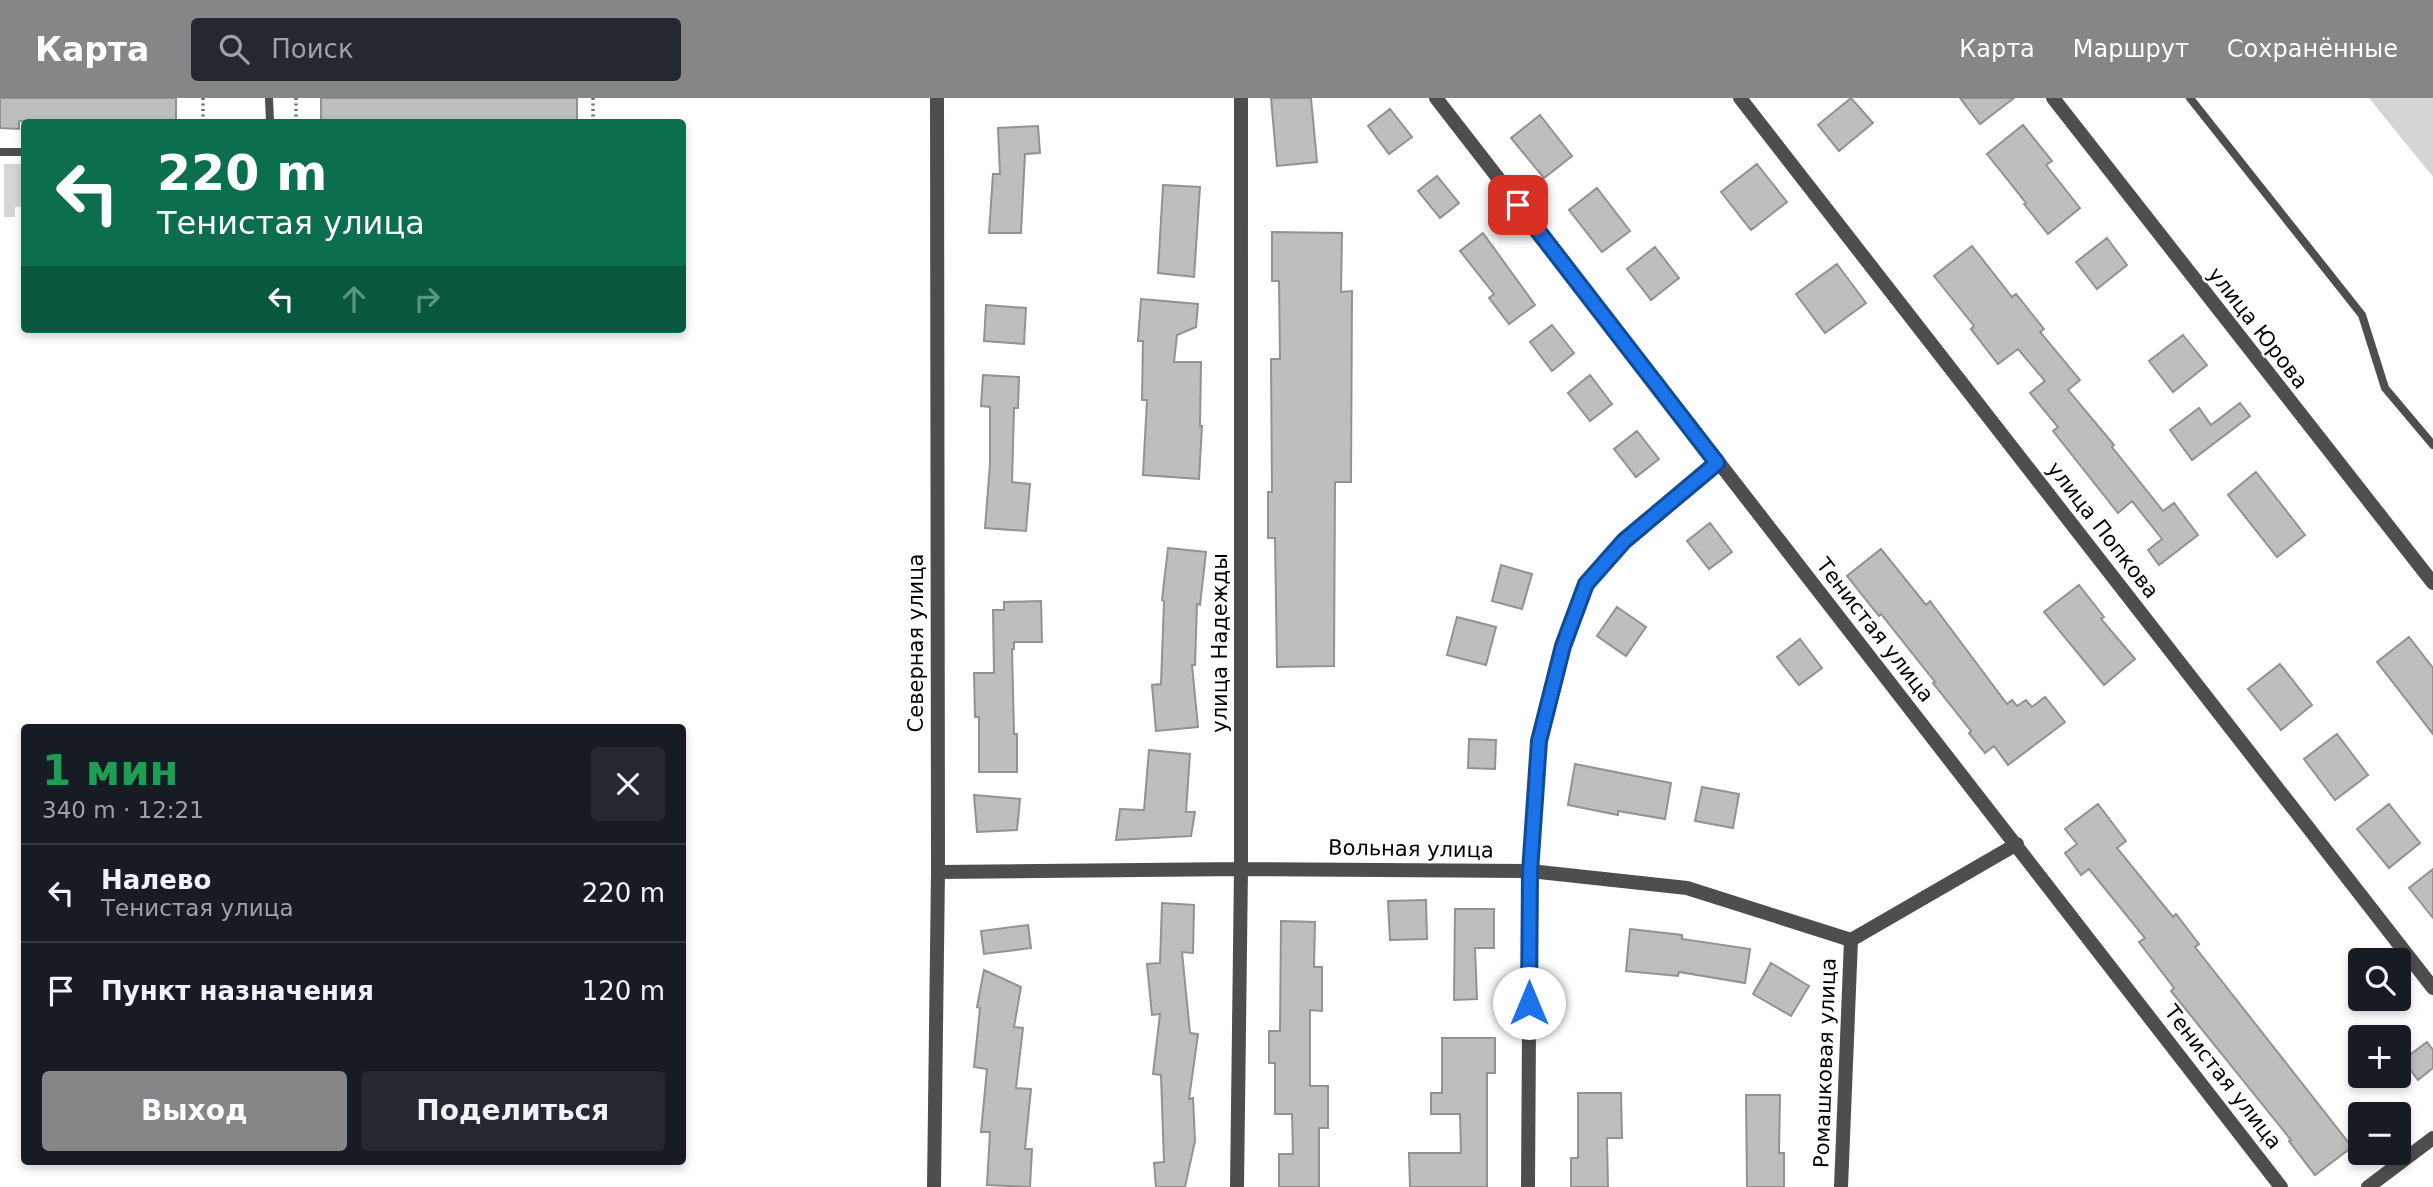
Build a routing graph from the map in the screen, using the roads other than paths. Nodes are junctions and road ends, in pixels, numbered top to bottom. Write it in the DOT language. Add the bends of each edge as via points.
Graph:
graph roads {
  1 [pos="270,98"];
  2 [pos="937,98"];
  3 [pos="1241,98"];
  4 [pos="1436,98"];
  5 [pos="1740,98"];
  6 [pos="2053,98"];
  7 [pos="2190,98"];
  8 [pos="270,119"];
  9 [pos="0,152"];
  10 [pos="21,152"];
  11 [pos="2433,445"];
  12 [pos="1717,463"];
  13 [pos="2433,583"];
  14 [pos="2017,844"];
  15 [pos="1241,869"];
  16 [pos="938,872"];
  17 [pos="1530,872"];
  18 [pos="1852,940"];
  19 [pos="2433,988"];
  20 [pos="2433,1138"];
  21 [pos="934,1187"];
  22 [pos="1237,1187"];
  23 [pos="1528,1187"];
  24 [pos="1841,1187"];
  25 [pos="2281,1187"];
  26 [pos="2368,1187"];
  1 -- 8 [label="lane"];
  2 -- 16 [label="street, Северная улица"];
  3 -- 15 [label="street, улица Надежды"];
  4 -- 12 [label="street, Тенистая улица"];
  5 -- 19 [label="street, улица Попкова"];
  6 -- 13 [label="street, улица Юрова"];
  7 -- 11 [label="lane" via="2362,315 2385,388"];
  9 -- 10 [label="lane"];
  12 -- 14 [label="street, Тенистая улица"];
  12 -- 17 [label="street" via="1624,541 1586,584 1563,646 1539,741"];
  14 -- 18 [label="street"];
  14 -- 25 [label="street, Тенистая улица"];
  15 -- 16 [label="street, Вольная улица"];
  15 -- 17 [label="street, Вольная улица"];
  15 -- 22 [label="street, улица Надежды"];
  16 -- 21 [label="street, Северная улица"];
  17 -- 18 [label="street, Вольная улица" via="1687,888"];
  17 -- 23 [label="street"];
  18 -- 24 [label="street, Ромашковая улица"];
  20 -- 26 [label="street"];
}
